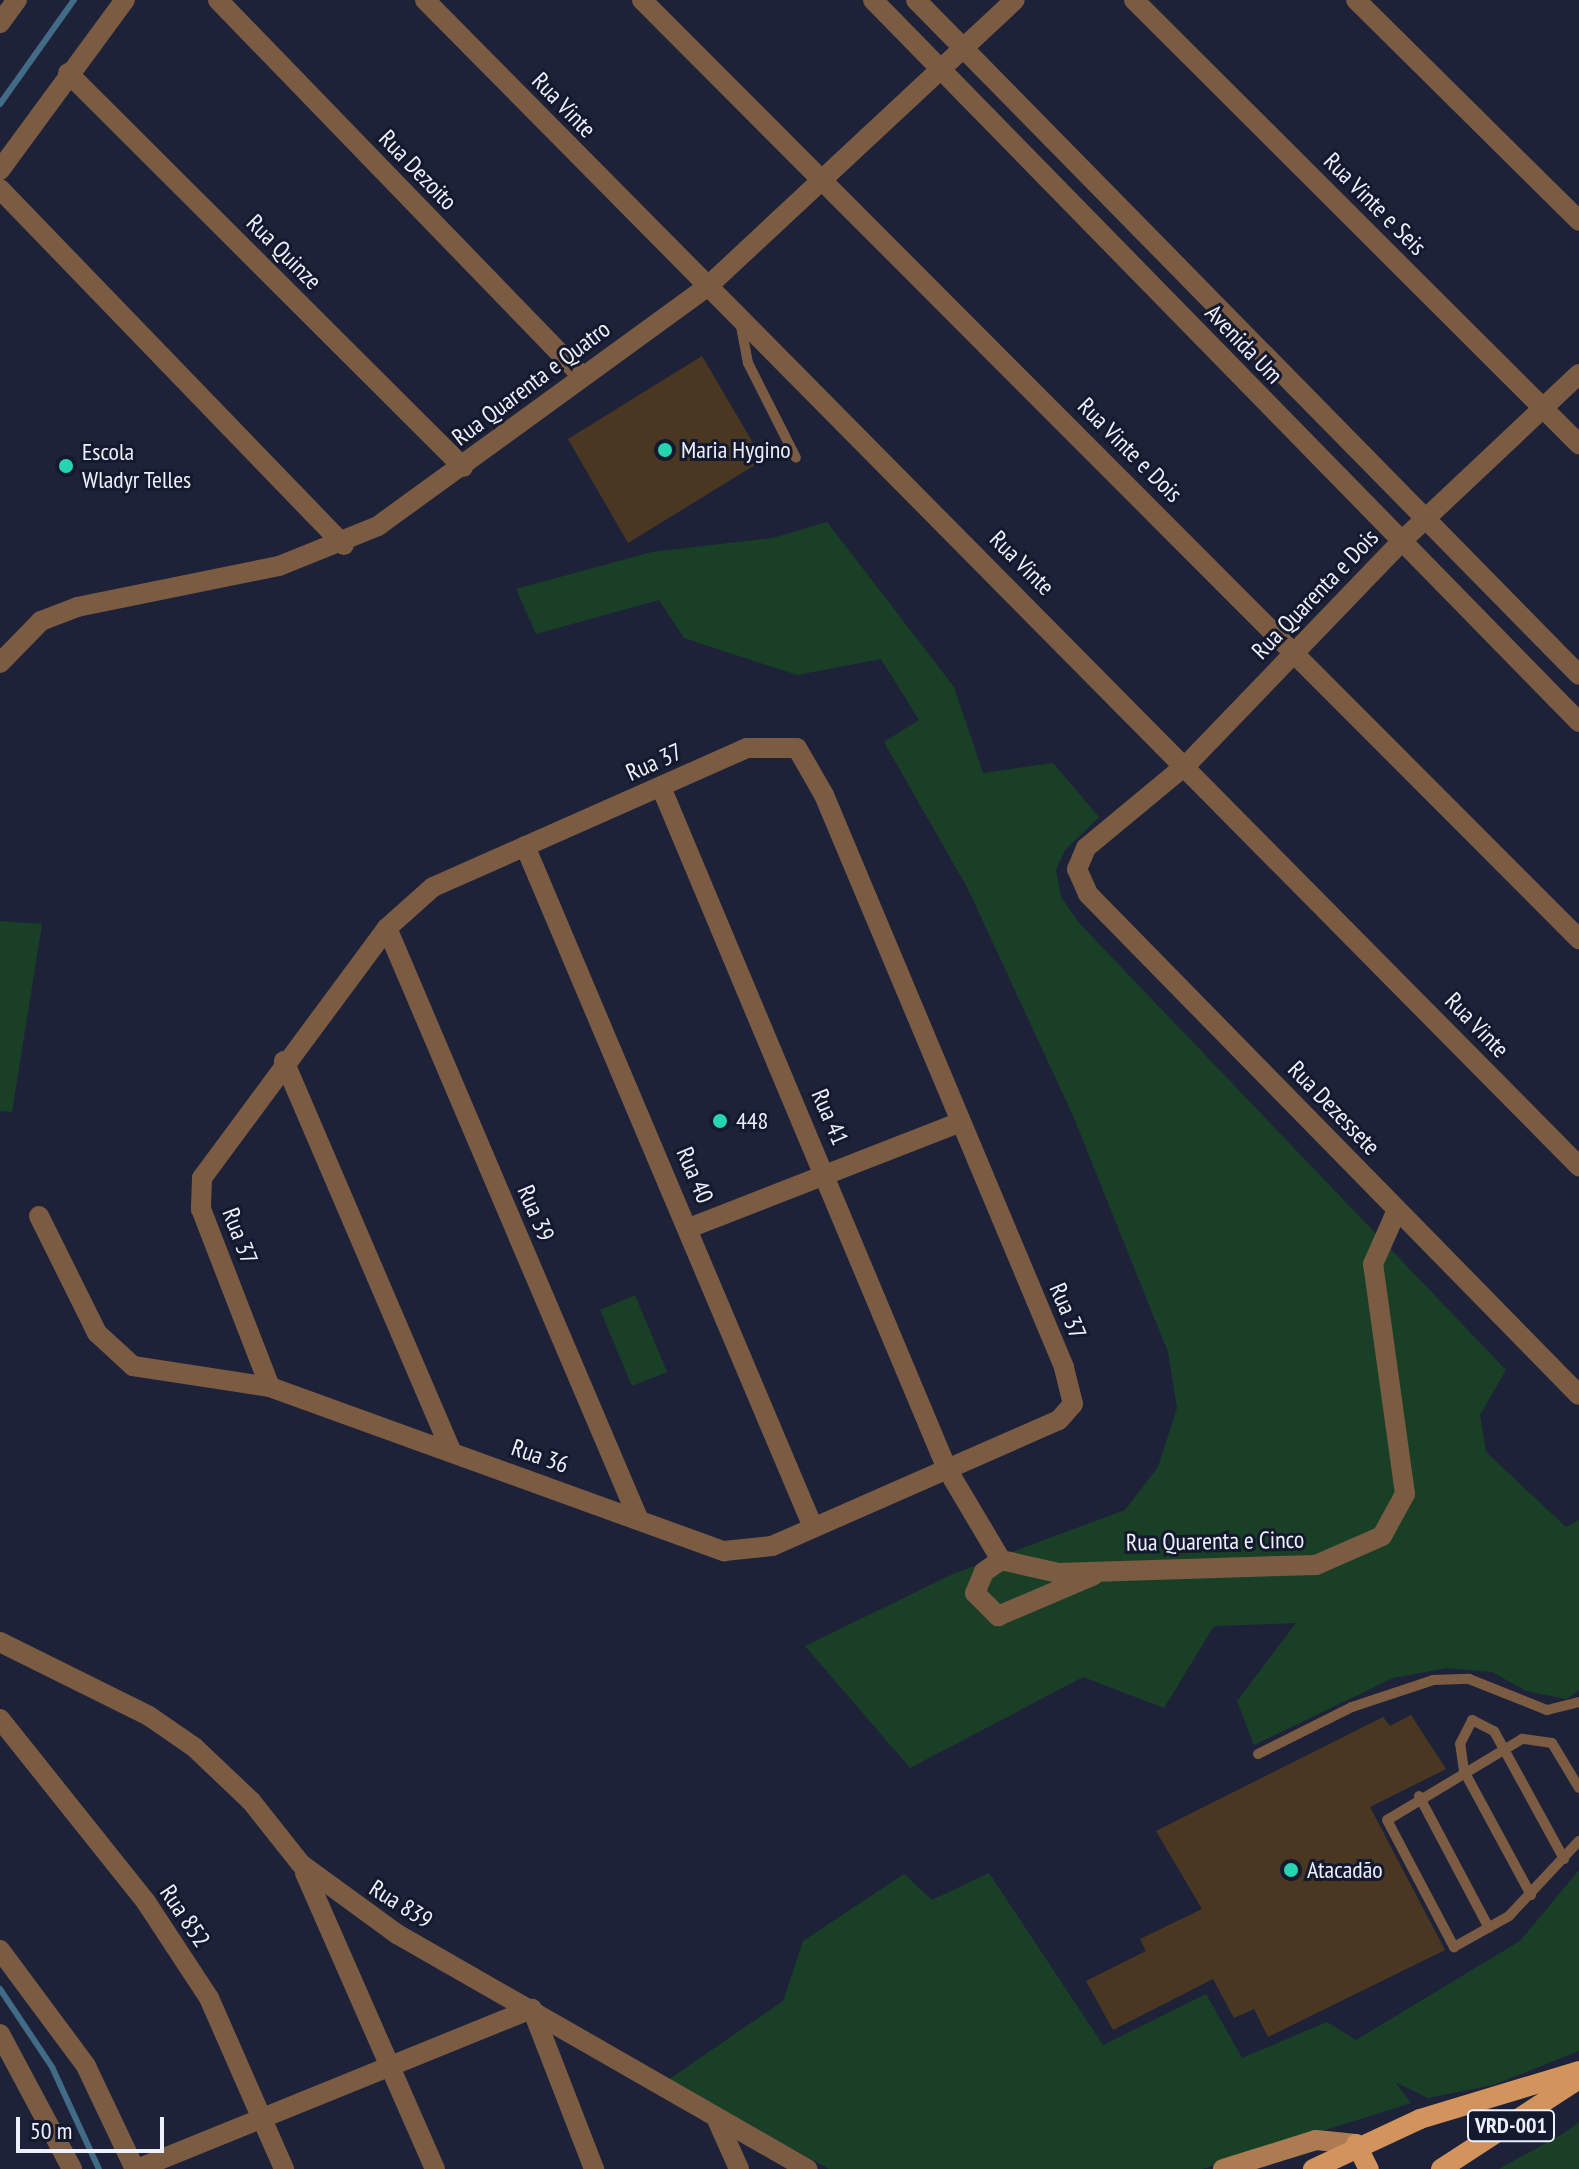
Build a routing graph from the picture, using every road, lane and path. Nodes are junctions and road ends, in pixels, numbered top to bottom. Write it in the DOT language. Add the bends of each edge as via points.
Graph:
graph roads {
  1 [pos="17,0"];
  2 [pos="125,0"];
  3 [pos="218,0"];
  4 [pos="425,0"];
  5 [pos="642,0"];
  6 [pos="873,0"];
  7 [pos="916,0"];
  8 [pos="1015,0"];
  9 [pos="1134,0"];
  10 [pos="1356,0"];
  11 [pos="0,23"];
  12 [pos="963,48"];
  13 [pos="941,69"];
  14 [pos="68,73"];
  15 [pos="0,170"];
  16 [pos="820,181"];
  17 [pos="0,189"];
  18 [pos="1579,221"];
  19 [pos="706,288"];
  20 [pos="740,320"];
  21 [pos="1579,374"];
  22 [pos="582,376"];
  23 [pos="1543,409"];
  24 [pos="1579,444"];
  25 [pos="796,458"];
  26 [pos="463,467"];
  27 [pos="1425,519"];
  28 [pos="1401,542"];
  29 [pos="344,545"];
  30 [pos="1296,651"];
  31 [pos="0,663"];
  32 [pos="1579,675"];
  33 [pos="1579,722"];
  34 [pos="1187,764"];
  35 [pos="661,787"];
  36 [pos="525,846"];
  37 [pos="1086,848"];
  38 [pos="387,928"];
  39 [pos="1579,939"];
  40 [pos="284,1061"];
  41 [pos="959,1123"];
  42 [pos="1579,1166"];
  43 [pos="826,1175"];
  44 [pos="1397,1210"];
  45 [pos="39,1216"];
  46 [pos="689,1228"];
  47 [pos="270,1387"];
  48 [pos="1579,1395"];
  49 [pos="1073,1396"];
  50 [pos="452,1453"];
  51 [pos="947,1469"];
  52 [pos="638,1518"];
  53 [pos="813,1527"];
  54 [pos="1001,1560"];
  55 [pos="1107,1569"];
  56 [pos="0,1642"];
  57 [pos="1579,1702"];
  58 [pos="0,1719"];
  59 [pos="1503,1749"];
  60 [pos="1258,1754"];
  61 [pos="1464,1771"];
  62 [pos="1579,1788"];
  63 [pos="1419,1796"];
  64 [pos="1579,1841"];
  65 [pos="1564,1859"];
  66 [pos="301,1864"];
  67 [pos="1531,1895"];
  68 [pos="354,1906"];
  69 [pos="1489,1928"];
  70 [pos="0,1950"];
  71 [pos="344,1951"];
  72 [pos="532,2009"];
  73 [pos="4,2047"];
  74 [pos="397,2069"];
  75 [pos="1579,2071"];
  76 [pos="1579,2079"];
  77 [pos="266,2121"];
  78 [pos="718,2122"];
  79 [pos="1356,2144"];
  80 [pos="72,2169"];
  81 [pos="136,2169"];
  82 [pos="284,2169"];
  83 [pos="435,2169"];
  84 [pos="594,2169"];
  85 [pos="739,2169"];
  86 [pos="807,2169"];
  87 [pos="1223,2169"];
  88 [pos="1313,2169"];
  89 [pos="1369,2169"];
  90 [pos="1441,2169"];
  1 -- 11 [label="street"];
  2 -- 14 [label="street"];
  3 -- 22 [label="street, Rua Dezoito"];
  4 -- 19 [label="street, Rua Vinte"];
  5 -- 16 [label="street, Rua Vinte e Dois"];
  6 -- 13 [label="street, Avenida Um"];
  7 -- 12 [label="street, Avenida Um"];
  8 -- 12 [label="street, Rua Quarenta e Quatro"];
  9 -- 23 [label="street, Rua Vinte e Seis"];
  10 -- 18 [label="street"];
  12 -- 13 [label="street, Rua Quarenta e Quatro"];
  12 -- 27 [label="street, Avenida Um"];
  13 -- 16 [label="street, Rua Quarenta e Quatro"];
  13 -- 28 [label="street, Avenida Um"];
  14 -- 15 [label="street"];
  14 -- 26 [label="street, Rua Quinze"];
  16 -- 19 [label="street, Rua Quarenta e Quatro"];
  16 -- 30 [label="street, Rua Vinte e Dois"];
  17 -- 29 [label="street"];
  19 -- 20 [label="street, Rua Vinte"];
  19 -- 22 [label="street, Rua Quarenta e Quatro"];
  20 -- 25 [label="lane" via="748,363"];
  20 -- 34 [label="street, Rua Vinte"];
  21 -- 23 [label="street, Rua Quarenta e Dois"];
  22 -- 26 [label="street, Rua Quarenta e Quatro"];
  23 -- 24 [label="street, Rua Vinte e Seis"];
  23 -- 27 [label="street, Rua Quarenta e Dois"];
  26 -- 29 [label="street, Rua Quarenta e Quatro"];
  27 -- 28 [label="street, Rua Quarenta e Dois"];
  27 -- 32 [label="street, Avenida Um"];
  28 -- 30 [label="street, Rua Quarenta e Dois"];
  28 -- 33 [label="street, Avenida Um"];
  29 -- 31 [label="street, Rua Quarenta e Quatro" via="77,607 41,621"];
  30 -- 34 [label="street, Rua Quarenta e Dois"];
  30 -- 39 [label="street, Rua Vinte e Dois"];
  34 -- 37 [label="street, Rua Quarenta e Dois"];
  34 -- 42 [label="street, Rua Vinte"];
  35 -- 36 [label="street, Rua 37"];
  35 -- 41 [label="street, Rua 37" via="767,743 797,748 808,759"];
  35 -- 43 [label="street, Rua 41"];
  36 -- 38 [label="street, Rua 37" via="433,887"];
  36 -- 46 [label="street, Rua 40"];
  37 -- 44 [label="street, Rua Dezessete" via="1077,869 1088,894"];
  38 -- 40 [label="street, Rua 37"];
  38 -- 52 [label="street, Rua 39"];
  40 -- 47 [label="street, Rua 37" via="199,1191"];
  40 -- 50 [label="street"];
  41 -- 43 [label="street"];
  41 -- 49 [label="street, Rua 37"];
  43 -- 46 [label="street"];
  43 -- 51 [label="street, Rua 41"];
  44 -- 48 [label="street, Rua Dezessete"];
  44 -- 55 [label="street, Rua Quarenta e Cinco" via="1373,1264 1403,1462 1398,1517 1356,1552 1316,1565"];
  45 -- 47 [label="street, Rua 36" via="97,1333 117,1356 162,1373"];
  46 -- 53 [label="street, Rua 40"];
  47 -- 50 [label="street, Rua 36"];
  49 -- 51 [label="street, Rua 36" via="1059,1420"];
  50 -- 52 [label="street, Rua 36"];
  51 -- 53 [label="street, Rua 36"];
  51 -- 54 [label="street"];
  52 -- 53 [label="street, Rua 36" via="724,1551 772,1546"];
  54 -- 55 [label="street, Rua Quarenta e Cinco" via="1058,1573"];
  54 -- 55 [label="street" via="984,1572 975,1593 998,1616"];
  56 -- 66 [label="street, Rua 839" via="149,1716 194,1747 251,1801"];
  57 -- 60 [label="lane" via="1547,1710 1469,1679 1433,1680 1352,1707"];
  58 -- 77 [label="street, Rua 852" via="146,1902 209,1998"];
  59 -- 61 [label="lane"];
  59 -- 61 [label="lane" via="1488,1723 1472,1720 1460,1744"];
  59 -- 62 [label="lane" via="1522,1739 1552,1743"];
  59 -- 65 [label="lane"];
  61 -- 63 [label="lane"];
  61 -- 67 [label="lane"];
  63 -- 69 [label="lane"];
  63 -- 69 [label="lane" via="1387,1820 1420,1891 1452,1946"];
  64 -- 65 [label="lane"];
  65 -- 67 [label="lane"];
  66 -- 68 [label="street, Rua 839"];
  66 -- 71 [label="street"];
  67 -- 69 [label="lane"];
  68 -- 71 [label="street"];
  68 -- 72 [label="street, Rua 839"];
  70 -- 81 [label="street" via="86,2066"];
  71 -- 74 [label="street"];
  72 -- 74 [label="street"];
  72 -- 78 [label="street, Rua 839"];
  72 -- 84 [label="street"];
  73 -- 80 [label="street"];
  74 -- 77 [label="street"];
  74 -- 83 [label="street"];
  75 -- 79 [label="main road"];
  76 -- 90 [label="main road, VRD-001"];
  77 -- 81 [label="street"];
  77 -- 82 [label="street, Rua 852"];
  78 -- 85 [label="street"];
  78 -- 86 [label="street, Rua 839"];
  79 -- 87 [label="street" via="1316,2140"];
  79 -- 88 [label="main road"];
  79 -- 89 [label="main road"];
}
